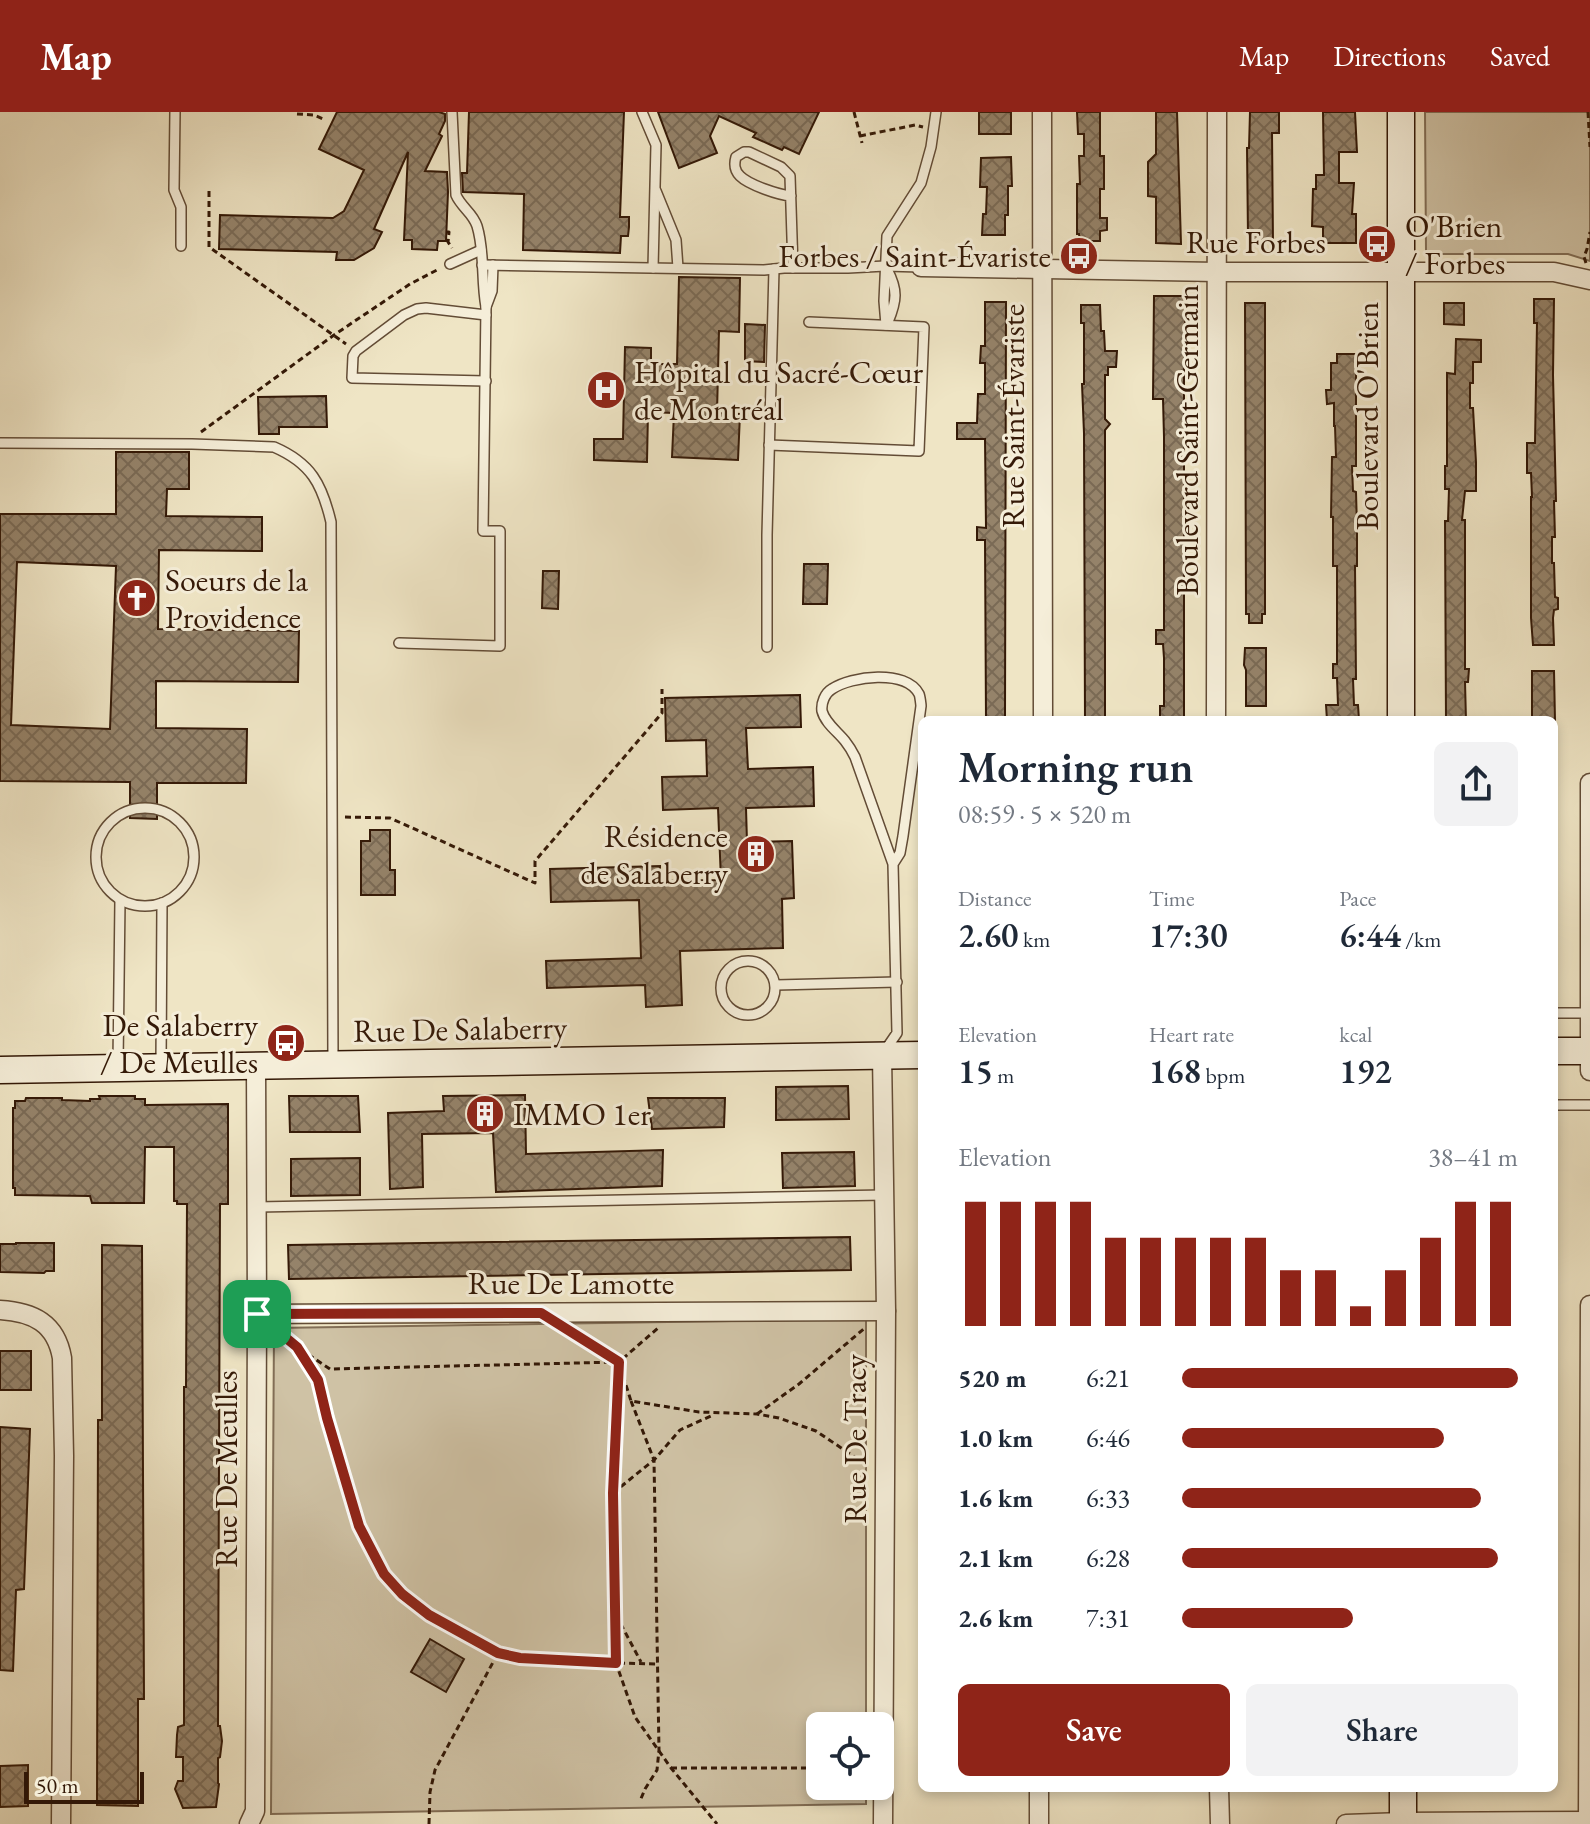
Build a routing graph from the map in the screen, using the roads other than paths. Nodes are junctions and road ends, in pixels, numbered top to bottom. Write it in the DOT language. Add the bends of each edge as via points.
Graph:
graph roads {
  1 [pos="175,112"];
  2 [pos="452,112"];
  3 [pos="642,112"];
  4 [pos="936,112"];
  5 [pos="1042,112"];
  6 [pos="1217,112"];
  7 [pos="1401,112"];
  8 [pos="655,188"];
  9 [pos="791,196"];
  10 [pos="181,246"];
  11 [pos="481,250"];
  12 [pos="453,260"];
  13 [pos="488,265"];
  14 [pos="885,266"];
  15 [pos="921,267"];
  16 [pos="653,268"];
  17 [pos="678,268"];
  18 [pos="793,268"];
  19 [pos="774,269"];
  20 [pos="1043,270"];
  21 [pos="1217,272"];
  22 [pos="1401,272"];
  23 [pos="1588,273"];
  24 [pos="486,311"];
  25 [pos="809,322"];
  26 [pos="886,325"];
  27 [pos="486,381"];
  28 [pos="0,443"];
  29 [pos="769,445"];
  30 [pos="399,643"];
  31 [pos="767,647"];
  32 [pos="920,716"];
  33 [pos="1043,716"];
  34 [pos="1216,716"];
  35 [pos="1401,716"];
  36 [pos="918,728"];
  37 [pos="1590,783"];
  38 [pos="893,864"];
  39 [pos="120,900"];
  40 [pos="162,903"];
  41 [pos="897,982"];
  42 [pos="776,985"];
  43 [pos="1558,1013"];
  44 [pos="1589,1013"];
  45 [pos="1558,1051"];
  46 [pos="1590,1051"];
  47 [pos="882,1055"];
  48 [pos="918,1055"];
  49 [pos="256,1065"];
  50 [pos="333,1065"];
  51 [pos="118,1068"];
  52 [pos="161,1068"];
  53 [pos="0,1070"];
  54 [pos="1590,1071"];
  55 [pos="1558,1105"];
  56 [pos="1590,1105"];
  57 [pos="884,1195"];
  58 [pos="257,1207"];
  59 [pos="1590,1305"];
  60 [pos="0,1310"];
  61 [pos="886,1311"];
  62 [pos="257,1314"];
  63 [pos="1039,1792"];
  64 [pos="1219,1792"];
  65 [pos="1403,1792"];
  66 [pos="1589,1822"];
  67 [pos="1403,1823"];
  68 [pos="61,1824"];
  69 [pos="249,1824"];
  70 [pos="883,1824"];
  71 [pos="1039,1824"];
  72 [pos="1220,1824"];
  73 [pos="1346,1824"];
  1 -- 10 [label="lane" via="174,190 181,207"];
  2 -- 11 [label="lane" via="456,195 476,223"];
  3 -- 8 [label="lane" via="656,145"];
  4 -- 14 [label="lane" via="921,183 887,236"];
  5 -- 20 [label="street, Rue Saint-Évariste"];
  6 -- 21 [label="street, Boulevard Saint-Germain"];
  7 -- 22 [label="main road, Boulevard O'Brien"];
  8 -- 16 [label="lane"];
  8 -- 17 [label="lane" via="676,240"];
  9 -- 9 [label="lane" via="787,170 749,152 736,157 741,177"];
  9 -- 18 [label="lane"];
  11 -- 12 [label="lane"];
  11 -- 13 [label="lane"];
  13 -- 16 [label="lane"];
  13 -- 24 [label="lane" via="482,288"];
  14 -- 15 [label="lane"];
  14 -- 18 [label="lane"];
  14 -- 26 [label="lane" via="895,284 895,306"];
  15 -- 20 [label="street, Rue Forbes"];
  16 -- 17 [label="lane"];
  17 -- 19 [label="lane"];
  18 -- 19 [label="lane"];
  19 -- 29 [label="lane"];
  20 -- 21 [label="street, Rue Forbes"];
  20 -- 33 [label="street, Rue Saint-Évariste"];
  21 -- 22 [label="street, Rue Forbes"];
  21 -- 34 [label="street, Boulevard Saint-Germain"];
  22 -- 23 [label="street, Rue Forbes"];
  22 -- 35 [label="main road, Boulevard O'Brien"];
  24 -- 27 [label="lane"];
  24 -- 27 [label="lane" via="412,310 356,351 352,378"];
  25 -- 26 [label="lane"];
  26 -- 29 [label="lane" via="924,327 919,451"];
  27 -- 30 [label="lane" via="483,531 500,531 500,646"];
  28 -- 50 [label="lane" via="274,447 307,467 318,481 331,522"];
  29 -- 31 [label="lane"];
  32 -- 38 [label="lane" via="919,695 901,679 870,678 825,695 822,712 855,757"];
  36 -- 38 [label="lane" via="900,853"];
  37 -- 44 [label="street"];
  38 -- 41 [label="lane"];
  39 -- 40 [label="lane" via="133,905"];
  39 -- 40 [label="lane" via="99,875 97,842 117,816 148,808 178,821 193,850 187,882"];
  39 -- 51 [label="lane"];
  40 -- 52 [label="lane"];
  41 -- 42 [label="lane"];
  41 -- 47 [label="lane" via="897,1033"];
  42 -- 42 [label="lane" via="768,968 742,961 726,971 722,997 733,1011 750,1016 772,1002"];
  43 -- 44 [label="lane"];
  44 -- 46 [label="street"];
  45 -- 46 [label="main road"];
  46 -- 54 [label="street"];
  47 -- 48 [label="main road, Rue De Salaberry"];
  47 -- 50 [label="main road, Rue De Salaberry"];
  47 -- 57 [label="street, Rue De Tracy"];
  49 -- 50 [label="main road, Rue De Salaberry"];
  49 -- 52 [label="main road, Rue De Salaberry"];
  49 -- 58 [label="street, Rue De Meulles"];
  51 -- 52 [label="main road, Rue De Salaberry"];
  51 -- 53 [label="main road, Rue De Salaberry"];
  55 -- 56 [label="lane"];
  57 -- 58 [label="lane"];
  57 -- 61 [label="street, Rue De Tracy"];
  58 -- 62 [label="street, Rue De Meulles"];
  59 -- 66 [label="street"];
  60 -- 68 [label="street" via="29,1315 44,1324 59,1343 62,1358"];
  61 -- 62 [label="street, Rue De Lamotte"];
  61 -- 70 [label="street, Rue De Tracy"];
  62 -- 69 [label="street, Rue De Meulles" via="255,1811"];
  63 -- 71 [label="street"];
  64 -- 72 [label="street"];
  65 -- 67 [label="main road"];
  66 -- 67 [label="street"];
  67 -- 73 [label="street"];
}
